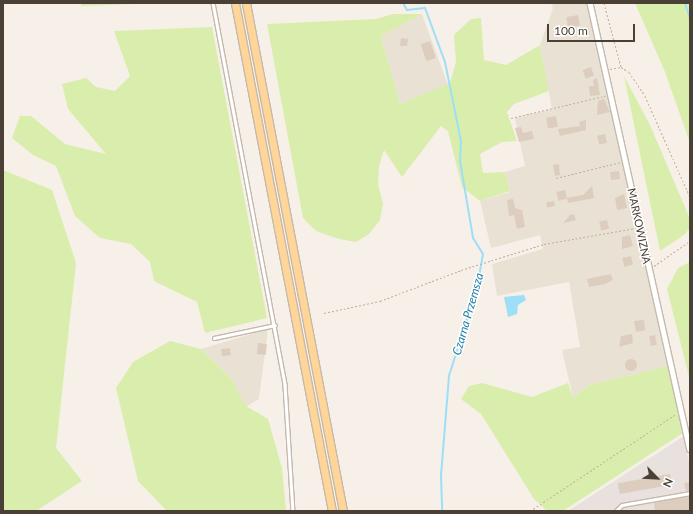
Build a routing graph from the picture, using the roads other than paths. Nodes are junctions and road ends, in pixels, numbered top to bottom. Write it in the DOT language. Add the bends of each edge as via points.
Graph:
graph roads {
  1 [pos="213,3"];
  2 [pos="235,3"];
  3 [pos="246,3"];
  4 [pos="590,3"];
  5 [pos="274,325"];
  6 [pos="214,338"];
  7 [pos="690,449"];
  8 [pos="690,493"];
  9 [pos="293,511"];
  10 [pos="332,511"];
  11 [pos="343,511"];
  12 [pos="616,511"];
  1 -- 5 [label="lane"];
  2 -- 10 [label="main road"];
  3 -- 11 [label="main road"];
  4 -- 7 [label="street, MARKOWIZNA" via="626,161 638,227"];
  5 -- 6 [label="lane"];
  5 -- 9 [label="lane" via="285,385"];
  8 -- 12 [label="lane" via="622,505"];
}
